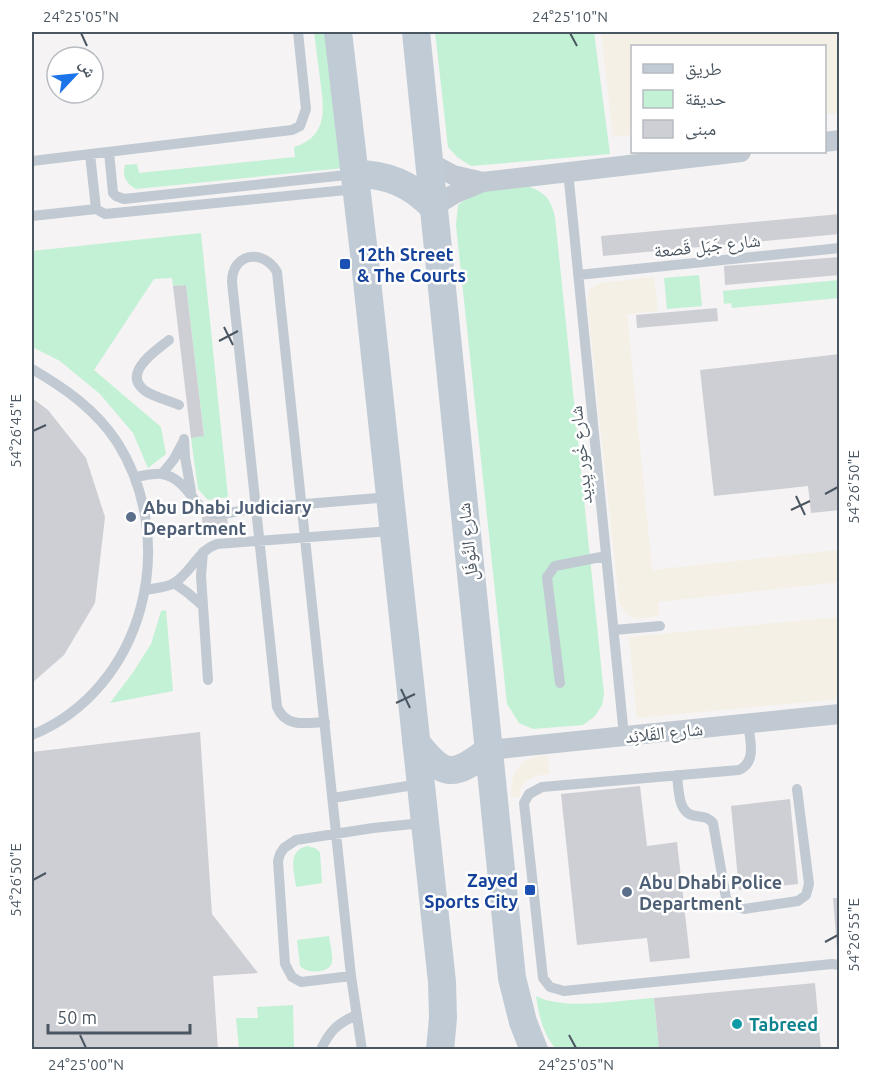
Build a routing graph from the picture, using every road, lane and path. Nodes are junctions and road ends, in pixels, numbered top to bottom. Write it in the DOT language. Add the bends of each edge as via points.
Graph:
graph roads {
  1 [pos="298,32"];
  2 [pos="338,32"];
  3 [pos="416,32"];
  4 [pos="109,152"];
  5 [pos="732,153"];
  6 [pos="90,154"];
  7 [pos="32,161"];
  8 [pos="429,162"];
  9 [pos="567,171"];
  10 [pos="356,182"];
  11 [pos="483,182"];
  12 [pos="228,188"];
  13 [pos="229,202"];
  14 [pos="434,207"];
  15 [pos="96,209"];
  16 [pos="32,216"];
  17 [pos="840,248"];
  18 [pos="578,275"];
  19 [pos="169,340"];
  20 [pos="32,369"];
  21 [pos="179,405"];
  22 [pos="162,474"];
  23 [pos="135,477"];
  24 [pos="192,495"];
  25 [pos="390,497"];
  26 [pos="302,505"];
  27 [pos="255,508"];
  28 [pos="394,531"];
  29 [pos="305,538"];
  30 [pos="259,541"];
  31 [pos="203,552"];
  32 [pos="606,556"];
  33 [pos="174,583"];
  34 [pos="146,590"];
  35 [pos="203,606"];
  36 [pos="660,626"];
  37 [pos="614,630"];
  38 [pos="208,680"];
  39 [pos="560,683"];
  40 [pos="840,714"];
  41 [pos="325,722"];
  42 [pos="748,724"];
  43 [pos="32,735"];
  44 [pos="624,736"];
  45 [pos="416,742"];
  46 [pos="489,750"];
  47 [pos="677,775"];
  48 [pos="420,784"];
  49 [pos="797,789"];
  50 [pos="333,798"];
  51 [pos="425,823"];
  52 [pos="337,833"];
  53 [pos="840,965"];
  54 [pos="351,976"];
  55 [pos="357,1016"];
  56 [pos="321,1050"];
  57 [pos="362,1050"];
  58 [pos="440,1050"];
  59 [pos="534,1050"];
  1 -- 4 [label="lane" via="306,109 300,126 283,132"];
  2 -- 10 [label="street"];
  3 -- 8 [label="street, شارع النَّوفَل"];
  4 -- 6 [label="lane"];
  4 -- 12 [label="lane" via="113,193 120,198"];
  5 -- 9 [label="street"];
  6 -- 7 [label="lane"];
  6 -- 15 [label="lane"];
  8 -- 11 [label="street" via="453,175"];
  8 -- 14 [label="street, شارع النَّوفَل"];
  9 -- 11 [label="street"];
  9 -- 18 [label="lane, شارع خُور يِدِيد"];
  10 -- 12 [label="lane"];
  10 -- 13 [label="lane"];
  10 -- 14 [label="street" via="370,174 398,181"];
  10 -- 25 [label="street"];
  11 -- 14 [label="street"];
  12 -- 13 [label="lane"];
  13 -- 15 [label="lane" via="108,214"];
  14 -- 46 [label="street, شارع النَّوفَل"];
  15 -- 16 [label="lane"];
  17 -- 18 [label="lane, شارع جَبَل قَصعة"];
  18 -- 32 [label="lane, شارع خُور يِدِيد"];
  19 -- 21 [label="lane" via="142,363 138,379 145,391"];
  20 -- 23 [label="lane" via="62,386 92,411 116,442"];
  22 -- 23 [label="lane"];
  22 -- 24 [label="lane" via="184,484"];
  22 -- 24 [label="lane" via="184,439"];
  23 -- 34 [label="lane" via="148,532"];
  24 -- 27 [label="lane" via="201,507 216,514"];
  25 -- 26 [label="lane"];
  25 -- 28 [label="street"];
  26 -- 27 [label="lane"];
  26 -- 27 [label="lane" via="277,272 268,261 254,256 240,261 231,282"];
  26 -- 29 [label="lane"];
  27 -- 30 [label="lane"];
  28 -- 29 [label="lane"];
  28 -- 45 [label="street"];
  29 -- 30 [label="lane"];
  29 -- 41 [label="lane"];
  30 -- 31 [label="lane" via="217,544"];
  30 -- 41 [label="lane" via="277,707 290,722"];
  31 -- 33 [label="lane"];
  31 -- 35 [label="lane"];
  32 -- 37 [label="lane, شارع خُور يِدِيد"];
  32 -- 39 [label="lane" via="555,566 547,577"];
  33 -- 34 [label="lane"];
  33 -- 35 [label="lane"];
  34 -- 43 [label="lane" via="120,657 99,686 73,710"];
  35 -- 38 [label="lane"];
  36 -- 37 [label="lane"];
  37 -- 44 [label="lane, شارع خُور يِدِيد"];
  40 -- 42 [label="street, شارع القَلائِد"];
  41 -- 50 [label="lane"];
  42 -- 44 [label="street, شارع القَلائِد"];
  42 -- 47 [label="lane" via="751,758 745,767"];
  44 -- 46 [label="street, شارع القَلائِد"];
  45 -- 46 [label="street" via="429,759 445,770 465,768"];
  45 -- 48 [label="street"];
  46 -- 59 [label="street, شارع النَّوفَل" via="512,978"];
  47 -- 49 [label="lane" via="685,813 713,823 726,898 732,906 744,909 798,901 806,895 809,884"];
  47 -- 53 [label="lane" via="542,787 529,794 524,803 546,983 564,991"];
  48 -- 50 [label="lane"];
  48 -- 51 [label="street"];
  50 -- 52 [label="lane"];
  51 -- 52 [label="lane"];
  51 -- 58 [label="street" via="443,1000"];
  52 -- 54 [label="lane"];
  52 -- 54 [label="lane" via="296,840 280,854 285,964 292,977 301,982"];
  54 -- 55 [label="lane"];
  55 -- 56 [label="lane" via="337,1026"];
  55 -- 57 [label="lane"];
}
